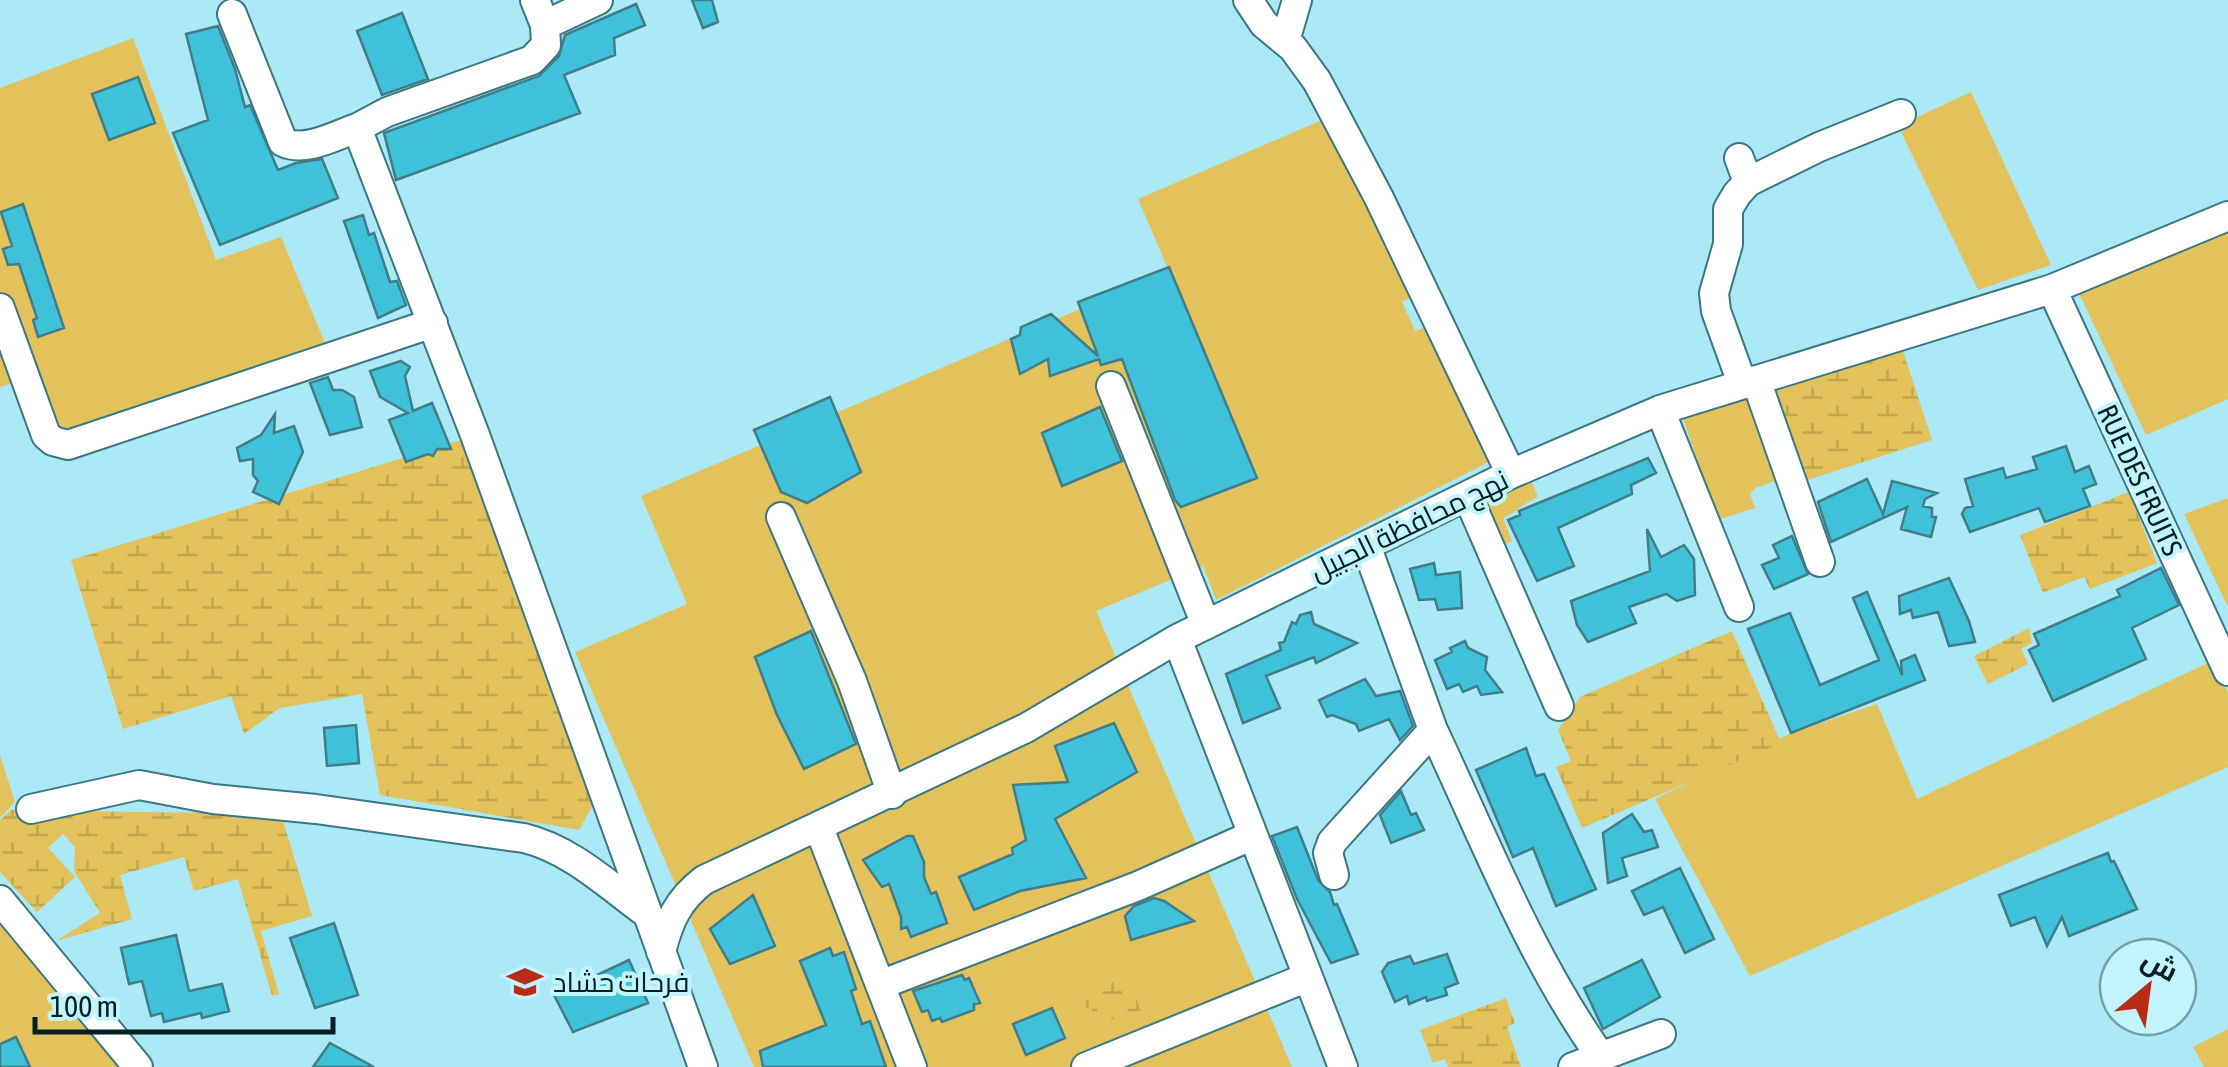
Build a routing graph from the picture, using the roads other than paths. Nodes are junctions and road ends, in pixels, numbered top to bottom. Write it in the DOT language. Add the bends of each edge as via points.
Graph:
graph roads {
  1 [pos="598,0"];
  2 [pos="1248,0"];
  3 [pos="1297,0"];
  4 [pos="540,12"];
  5 [pos="232,14"];
  6 [pos="1284,41"];
  7 [pos="1902,114"];
  8 [pos="357,128"];
  9 [pos="2228,216"];
  10 [pos="2052,289"];
  11 [pos="0,308"];
  12 [pos="433,324"];
  13 [pos="1749,381"];
  14 [pos="1111,386"];
  15 [pos="1660,410"];
  16 [pos="1511,474"];
  17 [pos="1468,498"];
  18 [pos="780,517"];
  19 [pos="1366,548"];
  20 [pos="1820,562"];
  21 [pos="1738,607"];
  22 [pos="1206,625"];
  23 [pos="1177,640"];
  24 [pos="2228,671"];
  25 [pos="1559,706"];
  26 [pos="1433,730"];
  27 [pos="892,794"];
  28 [pos="31,809"];
  29 [pos="819,828"];
  30 [pos="1253,835"];
  31 [pos="1334,875"];
  32 [pos="0,900"];
  33 [pos="645,912"];
  34 [pos="660,952"];
  35 [pos="1308,977"];
  36 [pos="880,985"];
  37 [pos="1661,1034"];
  38 [pos="1601,1056"];
  39 [pos="700,1066"];
  40 [pos="138,1067"];
  41 [pos="912,1067"];
  42 [pos="1086,1067"];
  43 [pos="1342,1067"];
  44 [pos="1573,1067"];
  1 -- 4 [label="street"];
  2 -- 6 [label="street"];
  3 -- 6 [label="street"];
  4 -- 8 [label="street" via="546,45 532,60"];
  5 -- 8 [label="street" via="283,142 302,146"];
  6 -- 16 [label="street" via="1317,81"];
  7 -- 13 [label="street" via="1744,170 1728,209 1728,244 1714,293"];
  8 -- 12 [label="street"];
  9 -- 10 [label="street, نهج محافظة الجبيل"];
  10 -- 13 [label="street, نهج محافظة الجبيل"];
  10 -- 24 [label="street, RUE DES FRUITS"];
  11 -- 12 [label="street" via="46,435 68,446"];
  12 -- 33 [label="street"];
  13 -- 15 [label="street, نهج محافظة الجبيل"];
  13 -- 20 [label="street"];
  14 -- 22 [label="street"];
  15 -- 16 [label="street, نهج محافظة الجبيل"];
  15 -- 21 [label="street"];
  16 -- 17 [label="street, نهج محافظة الجبيل"];
  17 -- 19 [label="street, نهج محافظة الجبيل"];
  17 -- 25 [label="street"];
  18 -- 27 [label="street" via="852,681"];
  19 -- 22 [label="street, نهج محافظة الجبيل"];
  19 -- 26 [label="street"];
  22 -- 23 [label="street, نهج محافظة الجبيل"];
  23 -- 27 [label="street, نهج محافظة الجبيل" via="1026,728"];
  23 -- 30 [label="street"];
  26 -- 31 [label="street" via="1332,842"];
  26 -- 38 [label="street" via="1564,1001"];
  27 -- 29 [label="street, نهج محافظة الجبيل"];
  28 -- 33 [label="street" via="139,784 524,838 562,852"];
  29 -- 34 [label="street, نهج محافظة الجبيل" via="686,893"];
  29 -- 36 [label="street"];
  30 -- 35 [label="street"];
  30 -- 36 [label="street"];
  32 -- 40 [label="street"];
  33 -- 34 [label="street"];
  34 -- 39 [label="street"];
  35 -- 42 [label="street"];
  35 -- 43 [label="street"];
  36 -- 41 [label="street"];
  37 -- 38 [label="street"];
  38 -- 44 [label="street"];
}
